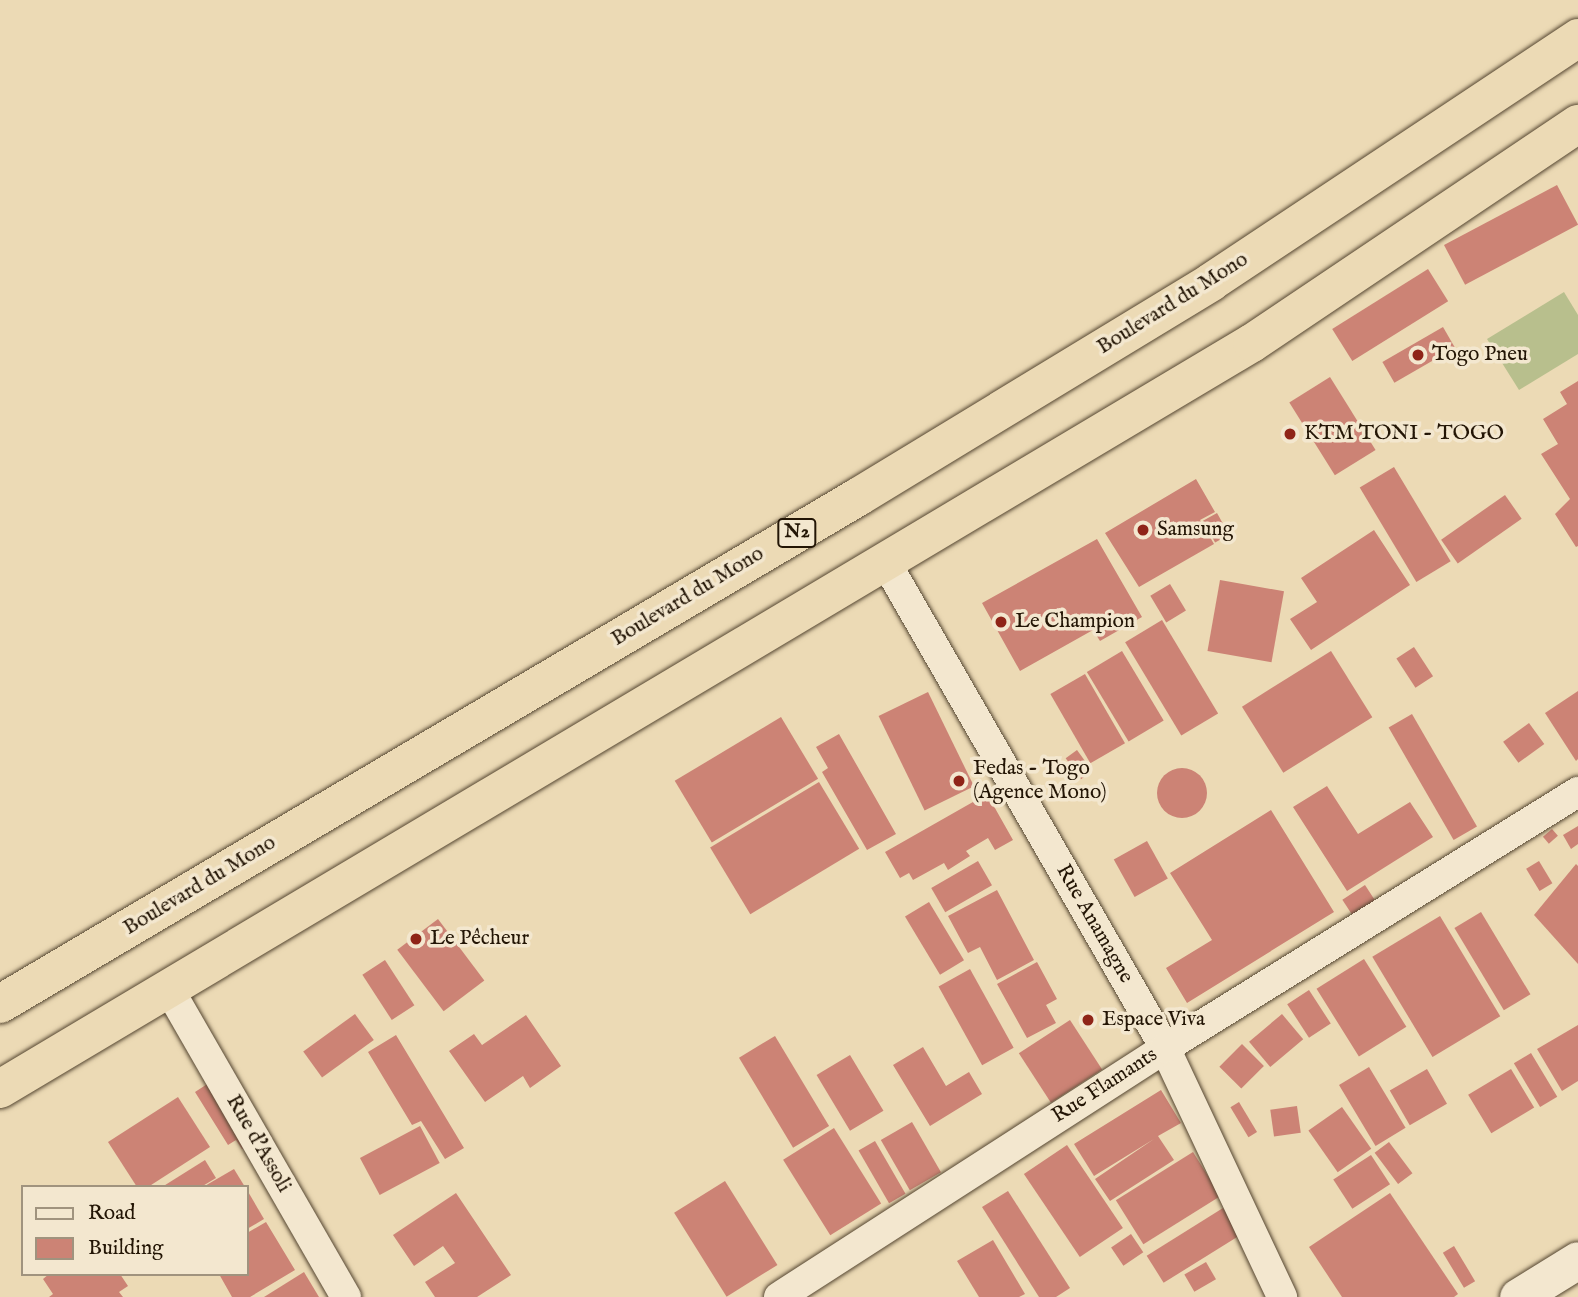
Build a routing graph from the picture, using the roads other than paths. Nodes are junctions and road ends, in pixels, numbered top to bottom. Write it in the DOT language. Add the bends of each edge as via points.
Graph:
graph roads {
  1 [pos="1578,38"];
  2 [pos="1578,124"];
  3 [pos="885,561"];
  4 [pos="1578,792"];
  5 [pos="170,991"];
  6 [pos="0,1004"];
  7 [pos="1165,1048"];
  8 [pos="0,1089"];
  9 [pos="1578,1260"];
  10 [pos="346,1297"];
  11 [pos="779,1297"];
  12 [pos="1282,1297"];
  13 [pos="1518,1297"];
  1 -- 6 [label="highway, Boulevard du Mono / N2" via="1211,282 858,497"];
  2 -- 3 [label="highway" via="1252,344"];
  3 -- 5 [label="highway"];
  3 -- 7 [label="street, Rue Anamagne"];
  4 -- 7 [label="street, Rue Flamants"];
  5 -- 8 [label="highway"];
  5 -- 10 [label="street, Rue d'Assoli"];
  7 -- 11 [label="street, Rue Flamants"];
  7 -- 12 [label="street, Rue Anamagne"];
  9 -- 13 [label="street"];
}
